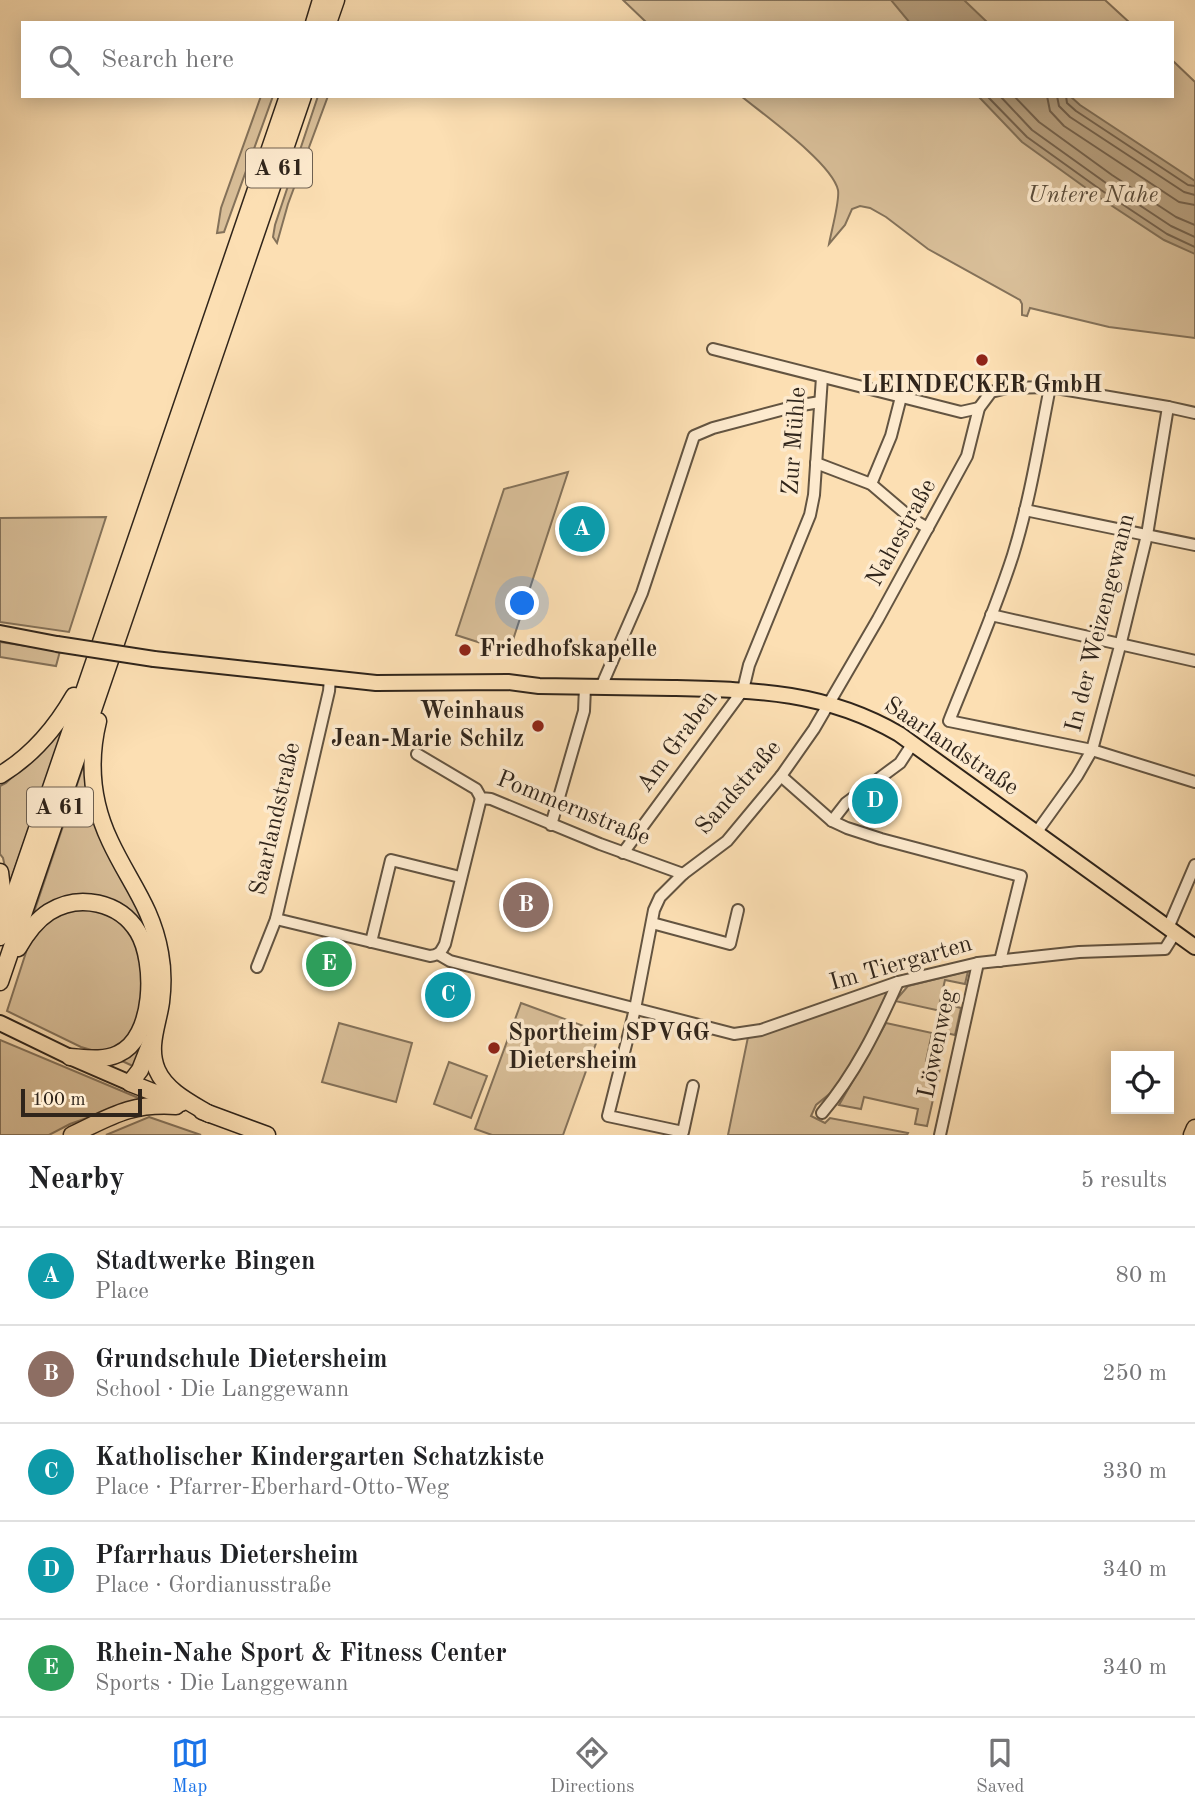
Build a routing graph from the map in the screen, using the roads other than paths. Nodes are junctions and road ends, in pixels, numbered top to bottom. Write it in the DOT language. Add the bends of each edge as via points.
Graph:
graph roads {
  1 [pos="321,0"];
  2 [pos="336,0"];
  3 [pos="315,21"];
  4 [pos="329,21"];
  5 [pos="287,98"];
  6 [pos="302,98"];
  7 [pos="244,247"];
  8 [pos="713,349"];
  9 [pos="822,377"];
  10 [pos="1050,387"];
  11 [pos="901,397"];
  12 [pos="820,402"];
  13 [pos="1168,407"];
  14 [pos="979,408"];
  15 [pos="1195,413"];
  16 [pos="816,463"];
  17 [pos="871,484"];
  18 [pos="1025,510"];
  19 [pos="928,528"];
  20 [pos="1147,535"];
  21 [pos="1195,545"];
  22 [pos="991,615"];
  23 [pos="0,633"];
  24 [pos="117,642"];
  25 [pos="1121,646"];
  26 [pos="95,657"];
  27 [pos="1195,661"];
  28 [pos="330,678"];
  29 [pos="585,687"];
  30 [pos="601,687"];
  31 [pos="743,690"];
  32 [pos="830,703"];
  33 [pos="913,743"];
  34 [pos="1092,750"];
  35 [pos="417,754"];
  36 [pos="0,775"];
  37 [pos="781,776"];
  38 [pos="1195,782"];
  39 [pos="481,798"];
  40 [pos="832,821"];
  41 [pos="551,825"];
  42 [pos="1036,833"];
  43 [pos="623,853"];
  44 [pos="1195,865"];
  45 [pos="0,872"];
  46 [pos="683,874"];
  47 [pos="460,877"];
  48 [pos="738,910"];
  49 [pos="0,914"];
  50 [pos="275,919"];
  51 [pos="0,923"];
  52 [pos="652,923"];
  53 [pos="1171,930"];
  54 [pos="0,936"];
  55 [pos="371,942"];
  56 [pos="1195,947"];
  57 [pos="438,954"];
  58 [pos="1000,961"];
  59 [pos="978,963"];
  60 [pos="257,967"];
  61 [pos="2,977"];
  62 [pos="898,982"];
  63 [pos="635,1009"];
  64 [pos="4,1025"];
  65 [pos="152,1040"];
  66 [pos="70,1057"];
  67 [pos="131,1083"];
  68 [pos="693,1086"];
  69 [pos="190,1107"];
  70 [pos="822,1113"];
  71 [pos="209,1114"];
  72 [pos="1195,1128"];
  73 [pos="72,1135"];
  74 [pos="267,1135"];
  75 [pos="940,1135"];
  76 [pos="1192,1135"];
  1 -- 3 [label="highway"];
  2 -- 4 [label="highway"];
  5 -- 7 [label="highway, A 61"];
  6 -- 7 [label="highway, A 61"];
  7 -- 24 [label="highway, A 61"];
  7 -- 26 [label="highway, A 61"];
  8 -- 9 [label="street, Zur Mühle"];
  9 -- 11 [label="street"];
  9 -- 12 [label="street, Zur Mühle"];
  10 -- 13 [label="street"];
  10 -- 14 [label="street" via="991,392"];
  10 -- 18 [label="street"];
  11 -- 14 [label="street" via="961,412"];
  11 -- 17 [label="street"];
  12 -- 16 [label="street, Zur Mühle"];
  12 -- 30 [label="street" via="694,436 642,593"];
  13 -- 15 [label="street"];
  13 -- 20 [label="street, In der Weizengewann"];
  14 -- 19 [label="street, Nahestraße" via="967,456"];
  16 -- 17 [label="street"];
  16 -- 31 [label="street, Zur Mühle" via="810,515"];
  17 -- 19 [label="street"];
  18 -- 20 [label="street"];
  18 -- 22 [label="street"];
  19 -- 32 [label="street, Nahestraße"];
  20 -- 21 [label="street"];
  20 -- 25 [label="street, In der Weizengewann"];
  22 -- 25 [label="street"];
  22 -- 34 [label="street" via="949,720"];
  23 -- 28 [label="main road, Saarlandstraße, bridge" via="153,659"];
  24 -- 61 [label="highway, A 61"];
  24 -- 65 [label="highway" via="96,732 92,772 97,807 110,842 157,936 162,988"];
  25 -- 27 [label="street"];
  25 -- 34 [label="street, In der Weizengewann"];
  26 -- 36 [label="highway" via="65,713 44,740"];
  26 -- 54 [label="highway, A 61"];
  28 -- 29 [label="main road, Saarlandstraße"];
  28 -- 50 [label="street, Saarlandstraße"];
  29 -- 30 [label="main road, Saarlandstraße"];
  29 -- 41 [label="street" via="584,711"];
  30 -- 31 [label="main road, Saarlandstraße"];
  31 -- 32 [label="main road, Saarlandstraße"];
  31 -- 43 [label="street, Am Graben"];
  32 -- 33 [label="main road, Saarlandstraße" via="883,724"];
  32 -- 37 [label="street, Sandstraße"];
  33 -- 40 [label="street" via="900,763 846,803"];
  33 -- 42 [label="main road, Saarlandstraße"];
  34 -- 38 [label="street"];
  34 -- 42 [label="street, In der Weizengewann"];
  35 -- 39 [label="street, Pommernstraße" via="476,789"];
  37 -- 40 [label="street"];
  37 -- 46 [label="street, Sandstraße" via="727,841"];
  39 -- 41 [label="street, Pommernstraße"];
  39 -- 47 [label="street"];
  40 -- 58 [label="street" via="881,839 1021,876"];
  41 -- 43 [label="street, Pommernstraße"];
  42 -- 53 [label="main road, Saarlandstraße"];
  43 -- 46 [label="street, Pommernstraße"];
  44 -- 53 [label="street"];
  45 -- 49 [label="highway"];
  46 -- 52 [label="street, Sandstraße" via="660,897"];
  47 -- 55 [label="street" via="391,860"];
  47 -- 57 [label="street" via="445,944"];
  48 -- 52 [label="street" via="730,944"];
  50 -- 55 [label="street"];
  50 -- 60 [label="street, Saarlandstraße"];
  51 -- 54 [label="highway"];
  52 -- 63 [label="street, Sandstraße"];
  53 -- 56 [label="main road, Saarlandstraße"];
  53 -- 58 [label="street, Im Tiergarten" via="1165,949"];
  55 -- 57 [label="street"];
  57 -- 63 [label="street" via="450,961"];
  58 -- 59 [label="street, Im Tiergarten"];
  59 -- 62 [label="street, Im Tiergarten"];
  59 -- 75 [label="street, Löwenweg"];
  61 -- 66 [label="highway" via="32,927 62,906 77,902 103,905 132,923 149,964 148,1000 139,1035 130,1047 113,1056"];
  62 -- 63 [label="street, Im Tiergarten" via="761,1031 734,1034"];
  62 -- 70 [label="street" via="856,1067"];
  63 -- 68 [label="street, Sandstraße" via="608,1116 683,1132"];
  64 -- 66 [label="main road"];
  65 -- 67 [label="highway"];
  65 -- 71 [label="highway" via="156,1069 165,1082"];
  66 -- 67 [label="main road"];
  67 -- 69 [label="highway"];
  69 -- 71 [label="highway"];
  69 -- 73 [label="highway" via="129,1109"];
  71 -- 74 [label="highway"];
  72 -- 76 [label="highway"];
}
